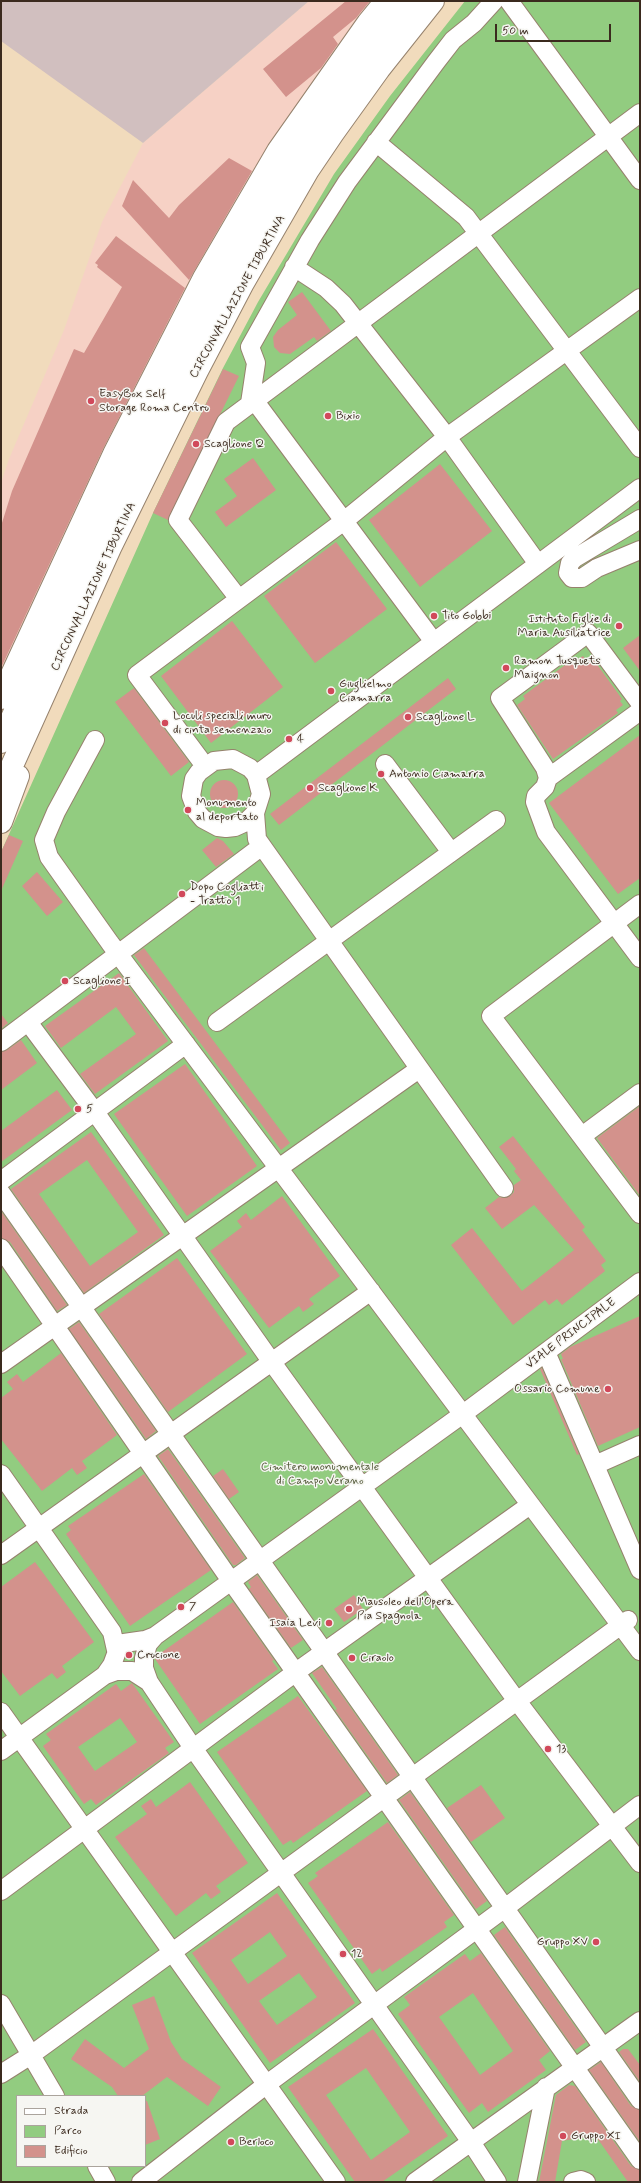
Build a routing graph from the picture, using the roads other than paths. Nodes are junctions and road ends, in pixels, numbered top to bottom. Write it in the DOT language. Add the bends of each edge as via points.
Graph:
graph roads {
  1 [pos="386,1"];
  2 [pos="408,1"];
  3 [pos="433,1"];
  4 [pos="494,1"];
  5 [pos="509,1"];
  6 [pos="640,113"];
  7 [pos="608,137"];
  8 [pos="376,142"];
  9 [pos="640,180"];
  10 [pos="479,232"];
  11 [pos="294,267"];
  12 [pos="640,298"];
  13 [pos="358,323"];
  14 [pos="567,352"];
  15 [pos="252,402"];
  16 [pos="447,438"];
  17 [pos="640,448"];
  18 [pos="640,488"];
  19 [pos="640,520"];
  20 [pos="344,521"];
  21 [pos="640,550"];
  22 [pos="538,564"];
  23 [pos="239,599"];
  24 [pos="434,642"];
  25 [pos="1,698"];
  26 [pos="640,703"];
  27 [pos="40,704"];
  28 [pos="640,711"];
  29 [pos="95,740"];
  30 [pos="1,742"];
  31 [pos="385,764"];
  32 [pos="205,766"];
  33 [pos="256,775"];
  34 [pos="548,778"];
  35 [pos="1,790"];
  36 [pos="255,813"];
  37 [pos="496,820"];
  38 [pos="1,822"];
  39 [pos="235,827"];
  40 [pos="259,843"];
  41 [pos="451,852"];
  42 [pos="640,904"];
  43 [pos="615,924"];
  44 [pos="328,941"];
  45 [pos="119,954"];
  46 [pos="640,958"];
  47 [pos="28,1022"];
  48 [pos="217,1022"];
  49 [pos="1,1042"];
  50 [pos="186,1044"];
  51 [pos="419,1068"];
  52 [pos="640,1093"];
  53 [pos="94,1112"];
  54 [pos="582,1136"];
  55 [pos="279,1168"];
  56 [pos="1,1181"];
  57 [pos="504,1188"];
  58 [pos="1,1193"];
  59 [pos="640,1214"];
  60 [pos="182,1235"];
  61 [pos="1,1248"];
  62 [pos="640,1282"];
  63 [pos="371,1291"];
  64 [pos="82,1308"];
  65 [pos="56,1326"];
  66 [pos="546,1352"];
  67 [pos="271,1362"];
  68 [pos="1,1364"];
  69 [pos="462,1414"];
  70 [pos="170,1434"];
  71 [pos="640,1445"];
  72 [pos="143,1453"];
  73 [pos="595,1465"];
  74 [pos="1,1474"];
  75 [pos="362,1487"];
  76 [pos="530,1505"];
  77 [pos="40,1527"];
  78 [pos="1,1556"];
  79 [pos="260,1560"];
  80 [pos="640,1570"];
  81 [pos="429,1578"];
  82 [pos="231,1580"];
  83 [pos="625,1623"];
  84 [pos="640,1651"];
  85 [pos="324,1652"];
  86 [pos="127,1658"];
  87 [pos="296,1672"];
  88 [pos="517,1701"];
  89 [pos="1,1712"];
  90 [pos="19,1738"];
  91 [pos="193,1748"];
  92 [pos="1,1750"];
  93 [pos="413,1778"];
  94 [pos="384,1798"];
  95 [pos="640,1805"];
  96 [pos="612,1826"];
  97 [pos="85,1828"];
  98 [pos="640,1863"];
  99 [pos="282,1872"];
  100 [pos="1,1890"];
  101 [pos="505,1908"];
  102 [pos="476,1929"];
  103 [pos="174,1952"];
  104 [pos="374,2003"];
  105 [pos="1,2004"];
  106 [pos="640,2021"];
  107 [pos="604,2048"];
  108 [pos="31,2055"];
  109 [pos="574,2068"];
  110 [pos="1,2074"];
  111 [pos="267,2084"];
  112 [pos="546,2087"];
  113 [pos="54,2095"];
  114 [pos="640,2100"];
  115 [pos="472,2142"];
  116 [pos="640,2160"];
  117 [pos="98,2167"];
  118 [pos="106,2182"];
  119 [pos="141,2182"];
  120 [pos="336,2182"];
  121 [pos="415,2182"];
  122 [pos="497,2182"];
  123 [pos="527,2182"];
  124 [pos="573,2182"];
  125 [pos="586,2182"];
  1 -- 25 [label="highway" via="278,151 204,278 114,454"];
  2 -- 30 [label="highway, CIRCONVALLAZIONE TIBURTINA" via="367,51 321,116 228,269 130,459"];
  3 -- 27 [label="highway, CIRCONVALLAZIONE TIBURTINA" via="379,69 308,170 243,283 113,541"];
  4 -- 8 [label="lane" via="474,23 453,40"];
  5 -- 7 [label="lane"];
  6 -- 7 [label="lane"];
  7 -- 9 [label="lane"];
  7 -- 10 [label="lane"];
  8 -- 10 [label="lane" via="466,217"];
  8 -- 11 [label="lane" via="333,202"];
  10 -- 13 [label="lane"];
  10 -- 14 [label="lane"];
  11 -- 13 [label="lane" via="326,288"];
  11 -- 15 [label="lane" via="250,347 256,363"];
  12 -- 14 [label="lane"];
  13 -- 15 [label="lane"];
  13 -- 16 [label="lane"];
  14 -- 16 [label="lane"];
  14 -- 17 [label="lane"];
  15 -- 20 [label="lane"];
  15 -- 23 [label="lane" via="226,422 178,520"];
  16 -- 20 [label="lane"];
  16 -- 22 [label="lane"];
  18 -- 22 [label="lane"];
  19 -- 21 [label="lane" via="575,558 570,563 568,573 572,578 582,578 597,568"];
  20 -- 23 [label="lane"];
  20 -- 24 [label="lane"];
  22 -- 24 [label="lane"];
  23 -- 32 [label="lane" via="137,675"];
  24 -- 33 [label="lane"];
  26 -- 34 [label="lane" via="584,636 500,698 545,768"];
  27 -- 35 [label="highway, CIRCONVALLAZIONE TIBURTINA"];
  27 -- 38 [label="highway" via="26,753"];
  28 -- 34 [label="lane"];
  29 -- 45 [label="lane" via="56,812 44,840 49,858"];
  31 -- 41 [label="lane"];
  32 -- 33 [label="lane" via="218,760 233,759 250,768"];
  32 -- 39 [label="lane" via="194,779 191,796 195,808 202,819 210,824 218,827"];
  33 -- 36 [label="lane" via="261,794"];
  34 -- 43 [label="lane" via="535,802 546,832"];
  36 -- 39 [label="lane" via="246,822"];
  36 -- 40 [label="lane"];
  37 -- 41 [label="lane"];
  39 -- 40 [label="lane" via="248,832"];
  40 -- 44 [label="lane"];
  40 -- 45 [label="lane"];
  41 -- 44 [label="lane"];
  42 -- 43 [label="lane"];
  43 -- 46 [label="lane"];
  43 -- 54 [label="lane" via="491,1016"];
  44 -- 48 [label="lane"];
  44 -- 51 [label="lane"];
  45 -- 47 [label="lane"];
  45 -- 50 [label="lane"];
  47 -- 49 [label="lane"];
  47 -- 53 [label="lane"];
  50 -- 53 [label="lane"];
  50 -- 55 [label="lane"];
  51 -- 55 [label="lane"];
  51 -- 57 [label="lane"];
  52 -- 54 [label="lane"];
  53 -- 56 [label="lane"];
  53 -- 60 [label="lane"];
  54 -- 59 [label="lane"];
  55 -- 60 [label="lane"];
  55 -- 63 [label="lane"];
  58 -- 64 [label="lane"];
  60 -- 64 [label="lane"];
  60 -- 67 [label="lane"];
  61 -- 65 [label="lane"];
  62 -- 66 [label="lane, VIALE PRINCIPALE"];
  63 -- 67 [label="lane"];
  63 -- 69 [label="lane"];
  64 -- 65 [label="lane"];
  64 -- 70 [label="lane"];
  65 -- 68 [label="lane"];
  65 -- 72 [label="lane"];
  66 -- 69 [label="lane, VIALE PRINCIPALE"];
  66 -- 73 [label="lane"];
  67 -- 70 [label="lane"];
  67 -- 75 [label="lane"];
  69 -- 75 [label="lane, VIALE PRINCIPALE"];
  69 -- 76 [label="lane"];
  70 -- 72 [label="lane"];
  70 -- 79 [label="lane"];
  71 -- 73 [label="lane"];
  72 -- 77 [label="lane"];
  72 -- 82 [label="lane"];
  73 -- 80 [label="lane"];
  74 -- 77 [label="lane"];
  75 -- 79 [label="lane, VIALE PRINCIPALE"];
  75 -- 81 [label="lane"];
  76 -- 81 [label="lane"];
  76 -- 83 [label="lane"];
  77 -- 78 [label="lane"];
  77 -- 86 [label="lane"];
  79 -- 82 [label="lane, VIALE PRINCIPALE"];
  79 -- 85 [label="lane"];
  81 -- 85 [label="lane"];
  81 -- 88 [label="lane"];
  82 -- 86 [label="lane, VIALE PRINCIPALE" via="155,1636 145,1640"];
  82 -- 87 [label="lane"];
  83 -- 84 [label="lane"];
  83 -- 88 [label="lane"];
  85 -- 87 [label="lane"];
  85 -- 93 [label="lane"];
  86 -- 90 [label="lane"];
  86 -- 91 [label="lane" via="149,1682"];
  87 -- 91 [label="lane"];
  87 -- 94 [label="lane"];
  88 -- 93 [label="lane"];
  88 -- 96 [label="lane"];
  89 -- 90 [label="lane"];
  90 -- 92 [label="lane"];
  90 -- 97 [label="lane"];
  91 -- 97 [label="lane"];
  91 -- 99 [label="lane"];
  93 -- 94 [label="lane"];
  93 -- 101 [label="lane"];
  94 -- 99 [label="lane"];
  94 -- 102 [label="lane"];
  95 -- 96 [label="lane"];
  96 -- 98 [label="lane"];
  96 -- 101 [label="lane"];
  97 -- 100 [label="lane"];
  97 -- 103 [label="lane"];
  99 -- 103 [label="lane"];
  99 -- 104 [label="lane"];
  101 -- 102 [label="lane"];
  101 -- 107 [label="lane"];
  102 -- 104 [label="lane"];
  102 -- 109 [label="lane"];
  103 -- 108 [label="lane"];
  103 -- 111 [label="lane"];
  104 -- 111 [label="lane"];
  104 -- 115 [label="lane"];
  105 -- 108 [label="lane"];
  106 -- 107 [label="lane"];
  107 -- 109 [label="lane"];
  107 -- 114 [label="lane"];
  108 -- 110 [label="lane"];
  108 -- 113 [label="lane"];
  109 -- 112 [label="lane"];
  109 -- 116 [label="lane"];
  111 -- 119 [label="lane"];
  111 -- 120 [label="lane"];
  112 -- 115 [label="lane"];
  112 -- 123 [label="lane"];
  115 -- 121 [label="lane"];
  115 -- 122 [label="lane"];
  117 -- 118 [label="lane"];
  124 -- 125 [label="lane"];
}
